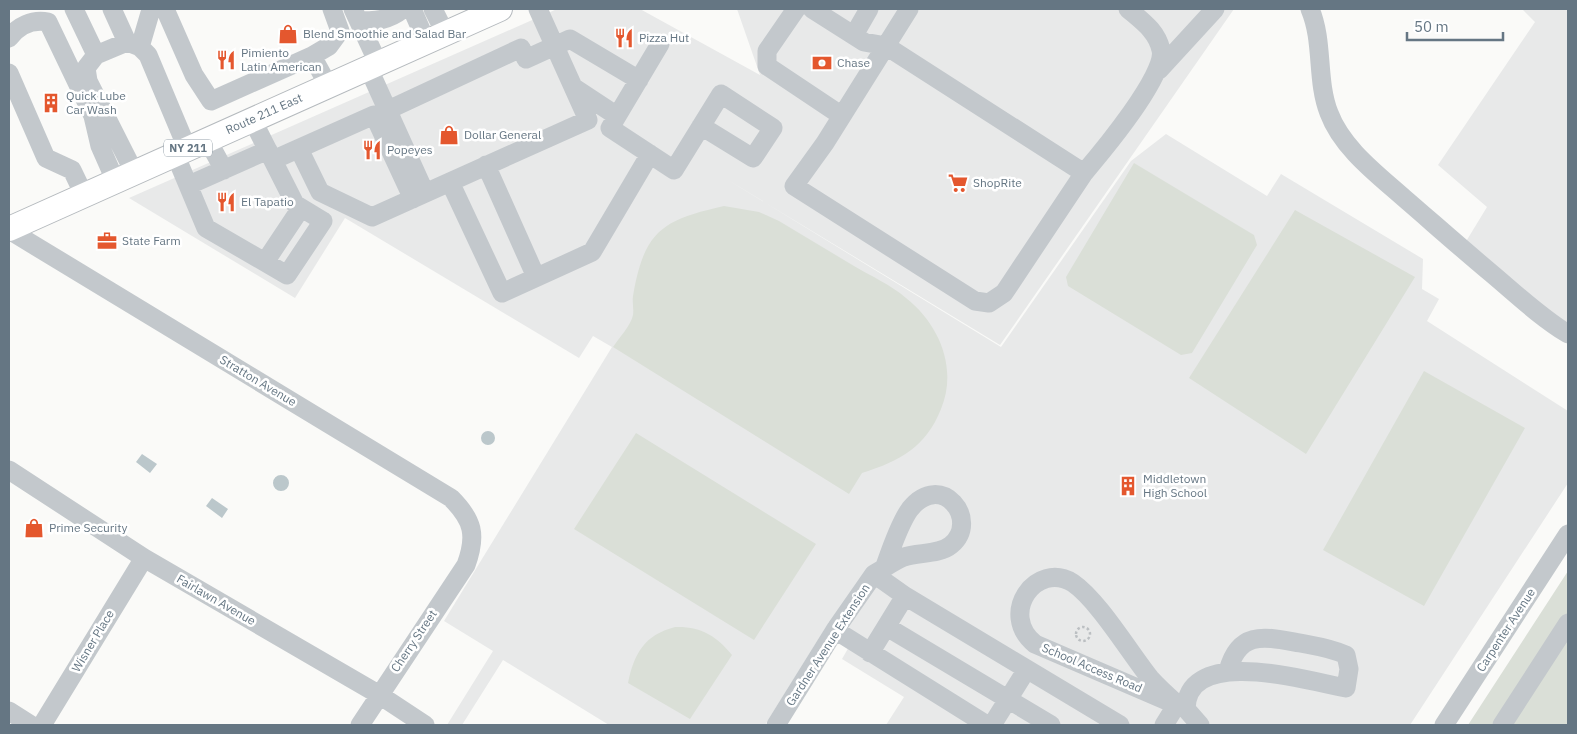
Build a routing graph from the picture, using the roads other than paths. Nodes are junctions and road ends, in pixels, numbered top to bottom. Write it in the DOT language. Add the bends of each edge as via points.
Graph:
graph roads {
  1 [pos="74,9"];
  2 [pos="112,9"];
  3 [pos="332,9"];
  4 [pos="403,9"];
  5 [pos="412,9"];
  6 [pos="433,9"];
  7 [pos="538,9"];
  8 [pos="796,9"];
  9 [pos="812,9"];
  10 [pos="869,9"];
  11 [pos="909,9"];
  12 [pos="1128,9"];
  13 [pos="1215,9"];
  14 [pos="1310,9"];
  15 [pos="156,10"];
  16 [pos="487,11"];
  17 [pos="356,13"];
  18 [pos="44,15"];
  19 [pos="854,35"];
  20 [pos="435,37"];
  21 [pos="9,38"];
  22 [pos="660,44"];
  23 [pos="135,45"];
  24 [pos="554,45"];
  25 [pos="886,46"];
  26 [pos="312,56"];
  27 [pos="91,63"];
  28 [pos="373,65"];
  29 [pos="1159,70"];
  30 [pos="9,73"];
  31 [pos="639,80"];
  32 [pos="328,85"];
  33 [pos="573,88"];
  34 [pos="388,110"];
  35 [pos="617,116"];
  36 [pos="842,116"];
  37 [pos="252,119"];
  38 [pos="701,126"];
  39 [pos="190,147"];
  40 [pos="299,149"];
  41 [pos="650,154"];
  42 [pos="271,155"];
  43 [pos="486,166"];
  44 [pos="224,170"];
  45 [pos="1084,172"];
  46 [pos="124,176"];
  47 [pos="450,182"];
  48 [pos="188,186"];
  49 [pos="84,195"];
  50 [pos="419,196"];
  51 [pos="301,208"];
  52 [pos="15,226"];
  53 [pos="266,262"];
  54 [pos="536,277"];
  55 [pos="1568,334"];
  56 [pos="9,470"];
  57 [pos="1568,534"];
  58 [pos="468,557"];
  59 [pos="144,558"];
  60 [pos="879,571"];
  61 [pos="905,596"];
  62 [pos="1568,623"];
  63 [pos="887,627"];
  64 [pos="835,630"];
  65 [pos="870,653"];
  66 [pos="1027,669"];
  67 [pos="1228,671"];
  68 [pos="378,694"];
  69 [pos="1009,700"];
  70 [pos="9,711"];
  71 [pos="1190,714"];
  72 [pos="31,725"];
  73 [pos="42,725"];
  74 [pos="360,725"];
  75 [pos="426,725"];
  76 [pos="776,725"];
  77 [pos="987,725"];
  78 [pos="992,725"];
  79 [pos="1051,725"];
  80 [pos="1120,725"];
  81 [pos="1164,725"];
  82 [pos="1214,725"];
  83 [pos="1444,725"];
  84 [pos="1502,725"];
  1 -- 27 [label="street"];
  2 -- 23 [label="street"];
  3 -- 26 [label="street" via="340,31 329,46"];
  4 -- 17 [label="street" via="388,19 374,21"];
  5 -- 20 [label="street"];
  6 -- 20 [label="street"];
  7 -- 24 [label="street"];
  8 -- 36 [label="street" via="767,51 767,66"];
  9 -- 19 [label="street"];
  10 -- 19 [label="street"];
  11 -- 25 [label="street"];
  12 -- 29 [label="street" via="1155,34 1162,52"];
  13 -- 29 [label="street"];
  14 -- 55 [label="street" via="1317,41 1320,82 1329,114 1358,156 1533,310"];
  15 -- 23 [label="street"];
  15 -- 26 [label="street" via="211,100"];
  16 -- 20 [label="main road, Route 211 East / NY 211"];
  17 -- 28 [label="street"];
  18 -- 21 [label="street" via="39,20 17,27"];
  18 -- 46 [label="street" via="93,116 100,146"];
  19 -- 25 [label="street" via="864,42"];
  20 -- 28 [label="main road, Route 211 East / NY 211"];
  22 -- 31 [label="street"];
  23 -- 27 [label="street"];
  23 -- 39 [label="street" via="148,55"];
  24 -- 31 [label="street" via="570,39"];
  24 -- 33 [label="street"];
  24 -- 34 [label="street" via="526,59 521,48"];
  25 -- 36 [label="street"];
  25 -- 45 [label="street"];
  26 -- 32 [label="street"];
  27 -- 46 [label="street" via="88,81"];
  28 -- 32 [label="main road, Route 211 East / NY 211"];
  28 -- 34 [label="street"];
  29 -- 45 [label="street" via="1110,142"];
  30 -- 49 [label="street" via="46,158 72,170"];
  31 -- 35 [label="street"];
  32 -- 37 [label="main road, Route 211 East / NY 211"];
  33 -- 35 [label="street"];
  33 -- 43 [label="street" via="588,120"];
  34 -- 50 [label="street"];
  35 -- 41 [label="street" via="610,128"];
  36 -- 45 [label="street" via="794,186 975,301 989,303 1004,292"];
  37 -- 39 [label="main road, Route 211 East / NY 211"];
  37 -- 42 [label="street"];
  38 -- 41 [label="street" via="674,170"];
  39 -- 44 [label="street"];
  39 -- 46 [label="main road, Route 211 East / NY 211"];
  39 -- 48 [label="street"];
  40 -- 42 [label="street"];
  40 -- 50 [label="street" via="320,192 372,217"];
  40 -- 50 [label="street" via="374,115"];
  41 -- 54 [label="street" via="592,252"];
  42 -- 44 [label="street"];
  42 -- 51 [label="street" via="295,204"];
  43 -- 47 [label="street"];
  43 -- 54 [label="street"];
  44 -- 48 [label="street"];
  46 -- 49 [label="main road, Route 211 East / NY 211"];
  47 -- 50 [label="street"];
  47 -- 54 [label="street" via="502,293"];
  48 -- 53 [label="street" via="206,228"];
  49 -- 52 [label="main road, Route 211 East / NY 211"];
  51 -- 53 [label="street"];
  51 -- 53 [label="street" via="323,221 287,275"];
  52 -- 58 [label="street, Stratton Avenue" via="451,498 466,512 472,532"];
  56 -- 59 [label="street, Fairlawn Avenue"];
  57 -- 83 [label="street, Carpenter Avenue"];
  58 -- 68 [label="street, Cherry Street"];
  59 -- 68 [label="street, Fairlawn Avenue"];
  59 -- 73 [label="street, Wisner Place"];
  60 -- 60 [label="street, Gardner Avenue Extension" via="903,557 950,546 959,536 957,504 945,495 925,496 920,500 910,510"];
  60 -- 61 [label="street"];
  60 -- 64 [label="street, Gardner Avenue Extension"];
  61 -- 63 [label="street"];
  61 -- 66 [label="street"];
  62 -- 84 [label="street"];
  63 -- 65 [label="street"];
  63 -- 69 [label="street"];
  64 -- 65 [label="street"];
  64 -- 76 [label="street, Gardner Avenue Extension"];
  65 -- 77 [label="street"];
  66 -- 69 [label="street"];
  66 -- 80 [label="street"];
  67 -- 67 [label="street" via="1253,671 1346,688 1349,669 1346,655 1335,650 1264,637 1240,646"];
  67 -- 71 [label="street" via="1214,674 1194,685 1186,699"];
  68 -- 74 [label="street, Cherry Street"];
  68 -- 75 [label="street, Fairlawn Avenue"];
  69 -- 78 [label="street"];
  69 -- 79 [label="street"];
  70 -- 72 [label="street"];
  71 -- 71 [label="street, School Access Road" via="1151,679 1098,609 1074,584 1051,579 1037,584 1025,594 1019,617 1024,633 1034,644"];
  71 -- 81 [label="street"];
  71 -- 82 [label="street, School Access Road"];
}
